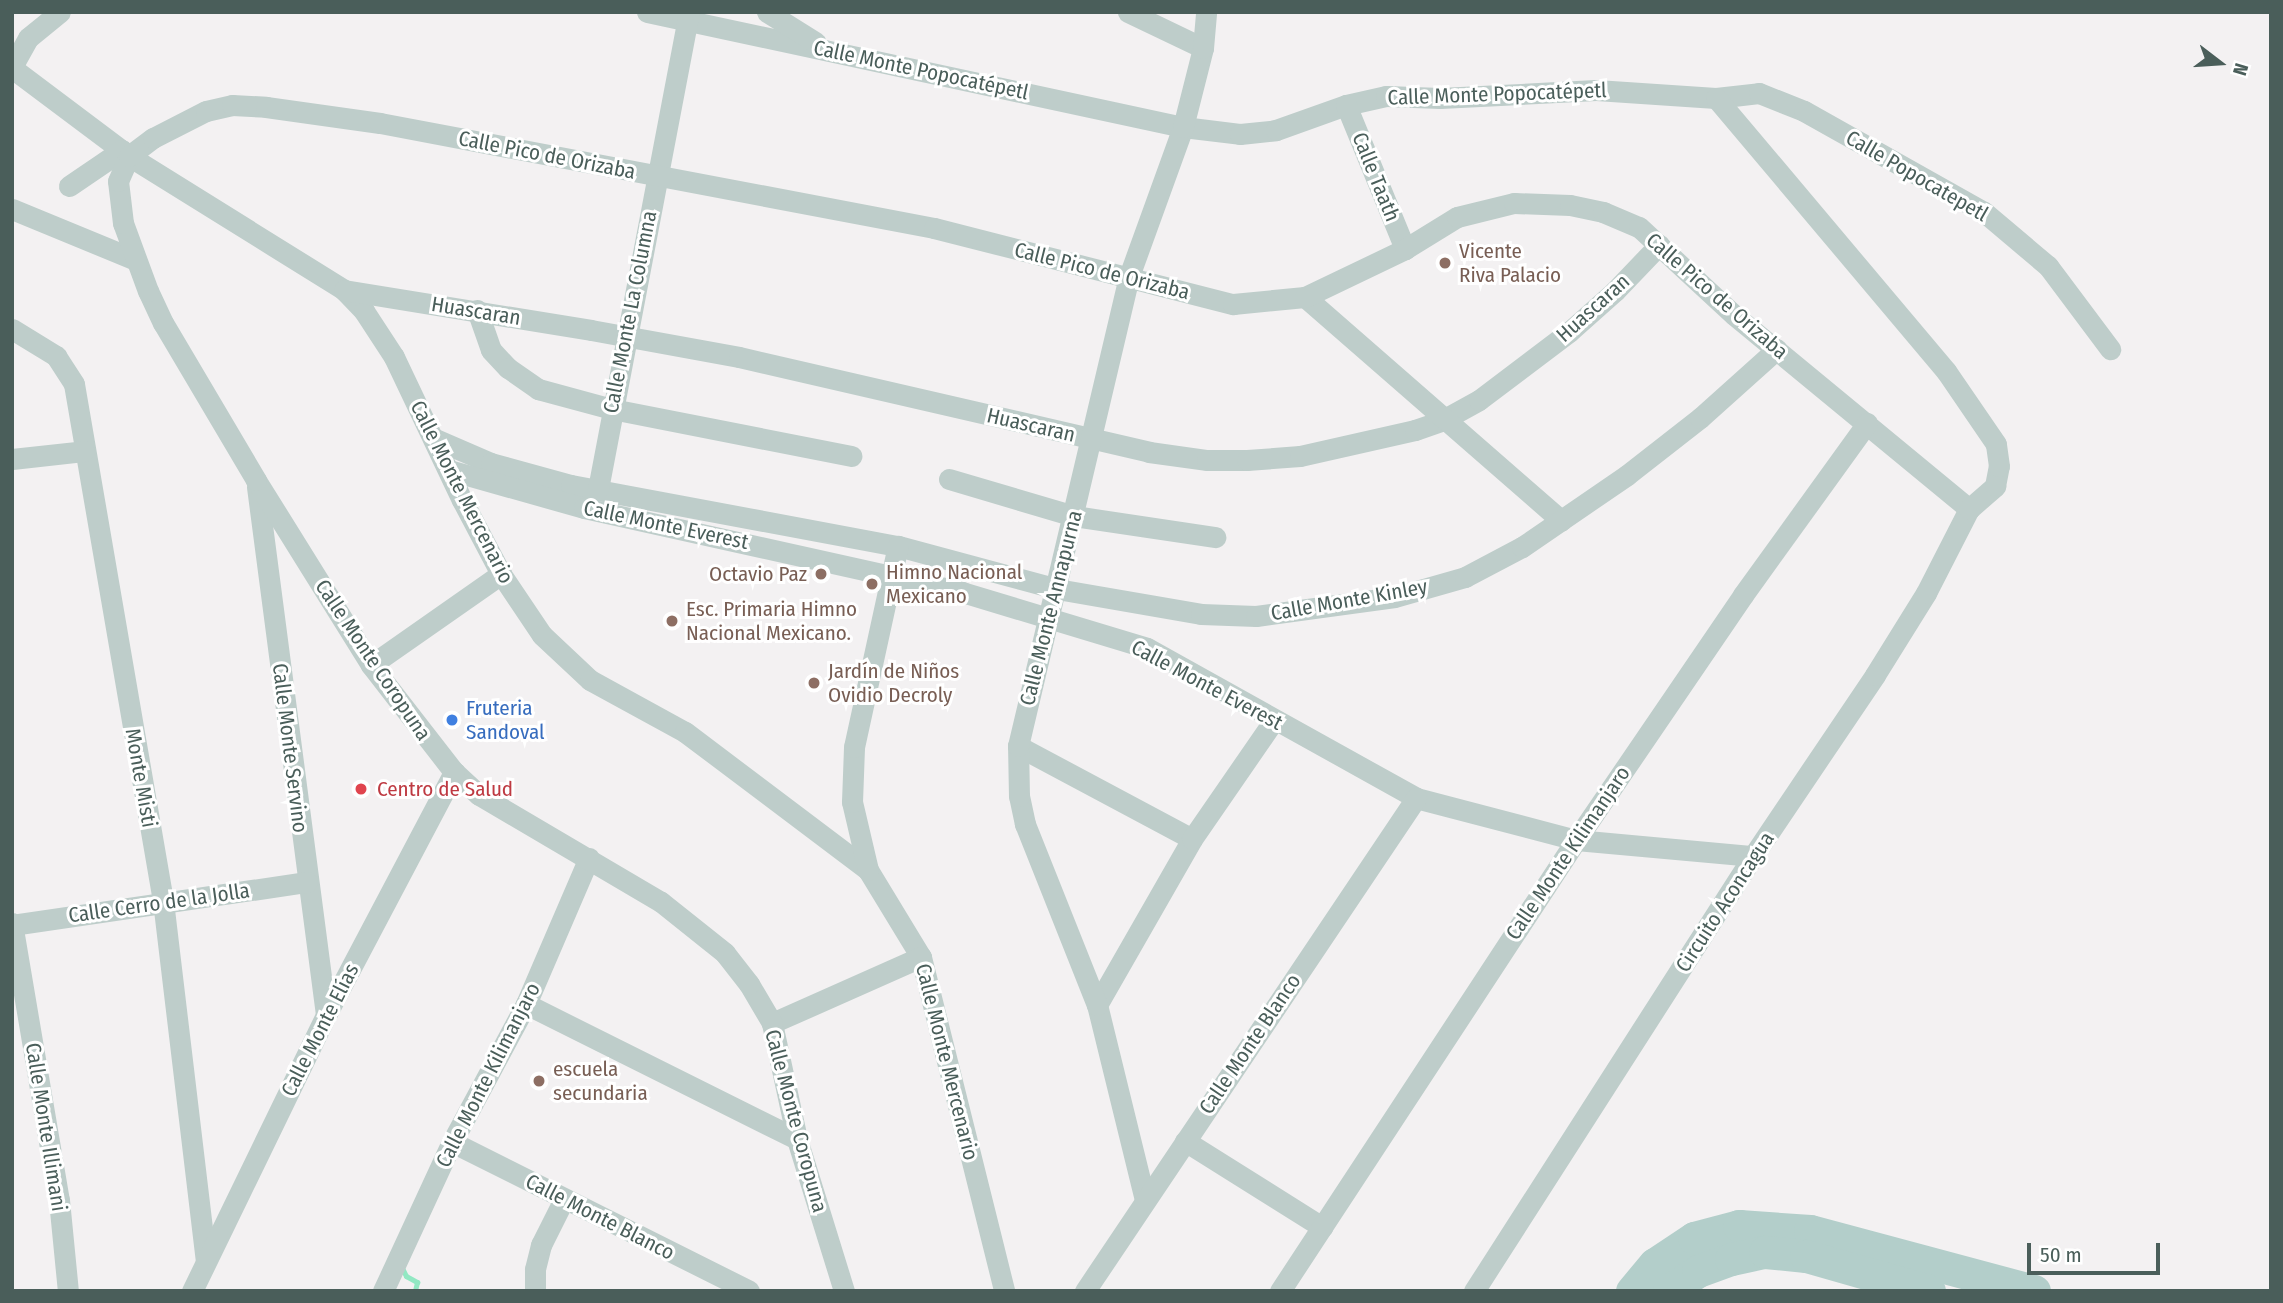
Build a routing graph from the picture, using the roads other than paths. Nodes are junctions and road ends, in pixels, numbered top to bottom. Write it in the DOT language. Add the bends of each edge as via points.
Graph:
graph roads {
  1 [pos="60,12"];
  2 [pos="647,12"];
  3 [pos="767,12"];
  4 [pos="1129,12"];
  5 [pos="1206,12"];
  6 [pos="688,16"];
  7 [pos="1203,48"];
  8 [pos="829,50"];
  9 [pos="12,67"];
  10 [pos="1716,98"];
  11 [pos="1346,106"];
  12 [pos="1183,127"];
  13 [pos="126,153"];
  14 [pos="656,176"];
  15 [pos="69,186"];
  16 [pos="12,209"];
  17 [pos="1659,245"];
  18 [pos="1405,249"];
  19 [pos="136,260"];
  20 [pos="1128,279"];
  21 [pos="344,290"];
  22 [pos="1305,297"];
  23 [pos="477,310"];
  24 [pos="12,329"];
  25 [pos="626,336"];
  26 [pos="1777,349"];
  27 [pos="2110,349"];
  28 [pos="612,409"];
  29 [pos="1446,418"];
  30 [pos="1867,423"];
  31 [pos="435,439"];
  32 [pos="1090,439"];
  33 [pos="84,451"];
  34 [pos="851,456"];
  35 [pos="12,459"];
  36 [pos="449,470"];
  37 [pos="949,479"];
  38 [pos="256,480"];
  39 [pos="598,489"];
  40 [pos="1969,509"];
  41 [pos="1074,516"];
  42 [pos="1561,520"];
  43 [pos="1215,537"];
  44 [pos="898,546"];
  45 [pos="502,574"];
  46 [pos="891,578"];
  47 [pos="1057,589"];
  48 [pos="1049,616"];
  49 [pos="371,665"];
  50 [pos="1274,720"];
  51 [pos="1018,746"];
  52 [pos="454,772"];
  53 [pos="1416,798"];
  54 [pos="1192,839"];
  55 [pos="1576,840"];
  56 [pos="1752,856"];
  57 [pos="589,858"];
  58 [pos="868,870"];
  59 [pos="307,882"];
  60 [pos="163,901"];
  61 [pos="12,924"];
  62 [pos="921,957"];
  63 [pos="526,1004"];
  64 [pos="1097,1005"];
  65 [pos="326,1015"];
  66 [pos="772,1023"];
  67 [pos="797,1139"];
  68 [pos="1185,1141"];
  69 [pos="452,1142"];
  70 [pos="565,1199"];
  71 [pos="1145,1200"];
  72 [pos="1322,1227"];
  73 [pos="206,1260"];
  74 [pos="710,1282"];
  75 [pos="68,1291"];
  76 [pos="192,1291"];
  77 [pos="383,1291"];
  78 [pos="535,1291"];
  79 [pos="749,1291"];
  80 [pos="844,1291"];
  81 [pos="1004,1291"];
  82 [pos="1085,1291"];
  83 [pos="1280,1291"];
  84 [pos="1474,1291"];
  85 [pos="1632,1291"];
  86 [pos="1669,1291"];
  87 [pos="1929,1291"];
  88 [pos="2034,1291"];
  1 -- 9 [label="street" via="28,38"];
  2 -- 6 [label="street, Calle Monte Popocatépetl"];
  3 -- 8 [label="street"];
  4 -- 7 [label="street"];
  5 -- 7 [label="street, Calle Monte Annapurna"];
  6 -- 8 [label="street, Calle Monte Popocatépetl"];
  6 -- 14 [label="street, Calle Monte La Columna"];
  7 -- 12 [label="street, Calle Monte Annapurna"];
  8 -- 12 [label="street, Calle Monte Popocatépetl"];
  9 -- 13 [label="street, Calle Monte Mercenario"];
  10 -- 11 [label="street, Calle Monte Popocatépetl" via="1596,90 1386,96"];
  10 -- 27 [label="street, Calle Popocatepetl" via="1759,93 1804,111 1984,212 2048,266"];
  10 -- 40 [label="street" via="1946,371 1996,444 1999,466 1995,486"];
  11 -- 12 [label="street, Calle Monte Popocatépetl" via="1276,130 1240,134"];
  11 -- 18 [label="street, Calle Taath"];
  12 -- 20 [label="street, Calle Monte Annapurna"];
  13 -- 14 [label="street, Calle Pico de Orizaba" via="181,122 232,105 380,123"];
  13 -- 15 [label="street"];
  13 -- 19 [label="street, Calle Monte Coropuna" via="117,195"];
  13 -- 21 [label="street, Calle Monte Mercenario"];
  14 -- 20 [label="street, Calle Pico de Orizaba" via="934,228"];
  14 -- 25 [label="street, Calle Monte La Columna"];
  16 -- 19 [label="street"];
  17 -- 18 [label="street, Calle Pico de Orizaba" via="1639,227 1604,212 1570,205 1514,203 1457,217"];
  17 -- 26 [label="street, Calle Pico de Orizaba"];
  17 -- 29 [label="street, Huascaran" via="1569,332 1479,400"];
  18 -- 22 [label="street, Calle Pico de Orizaba"];
  19 -- 38 [label="street, Calle Monte Coropuna" via="163,323"];
  20 -- 22 [label="street, Calle Pico de Orizaba" via="1233,304"];
  20 -- 32 [label="street, Calle Monte Annapurna"];
  21 -- 23 [label="street, Huascaran"];
  21 -- 31 [label="street, Calle Monte Mercenario" via="394,357"];
  22 -- 29 [label="street"];
  23 -- 25 [label="street, Huascaran"];
  23 -- 28 [label="street" via="491,350 522,379 538,389"];
  24 -- 33 [label="street, Monte Misti" via="57,356 66,368 74,384"];
  25 -- 28 [label="street, Calle Monte La Columna"];
  25 -- 32 [label="street, Huascaran" via="739,357"];
  26 -- 30 [label="street, Calle Pico de Orizaba"];
  26 -- 42 [label="street, Calle Monte Kinley" via="1700,418"];
  28 -- 34 [label="street"];
  28 -- 39 [label="street, Calle Monte La Columna"];
  29 -- 32 [label="street, Huascaran" via="1415,430 1300,456 1247,460 1207,460"];
  29 -- 42 [label="street"];
  30 -- 40 [label="street, Calle Pico de Orizaba"];
  30 -- 55 [label="street, Calle Monte Kilimanjaro" via="1743,594"];
  31 -- 36 [label="street, Calle Monte Mercenario"];
  31 -- 39 [label="street, Calle Monte Everest" via="491,463"];
  32 -- 41 [label="street, Calle Monte Annapurna"];
  33 -- 35 [label="street"];
  33 -- 60 [label="street, Monte Misti"];
  36 -- 45 [label="street, Calle Monte Mercenario"];
  36 -- 46 [label="street, Calle Monte Everest" via="584,508"];
  37 -- 41 [label="street"];
  38 -- 49 [label="street, Calle Monte Coropuna"];
  38 -- 59 [label="street, Calle Monte Servino"];
  39 -- 44 [label="street, Calle Monte Everest"];
  40 -- 56 [label="street, Circuito Aconcagua" via="1897,640"];
  41 -- 43 [label="street"];
  41 -- 47 [label="street, Calle Monte Annapurna"];
  42 -- 47 [label="street, Calle Monte Kinley" via="1465,577 1395,597 1334,606 1256,616 1201,614"];
  44 -- 46 [label="street"];
  44 -- 47 [label="street, Calle Monte Everest"];
  45 -- 49 [label="street"];
  45 -- 58 [label="street, Calle Monte Mercenario" via="542,635 590,680 685,732"];
  46 -- 48 [label="street, Calle Monte Everest"];
  46 -- 58 [label="street" via="854,747 852,802"];
  47 -- 48 [label="street, Calle Monte Annapurna"];
  48 -- 50 [label="street, Calle Monte Everest" via="1147,648"];
  48 -- 51 [label="street, Calle Monte Annapurna"];
  49 -- 52 [label="street, Calle Monte Coropuna"];
  50 -- 53 [label="street, Calle Monte Everest"];
  50 -- 54 [label="street"];
  51 -- 54 [label="street"];
  51 -- 64 [label="street, Calle Monte Annapurna" via="1019,796 1026,824"];
  52 -- 57 [label="street, Calle Monte Coropuna" via="479,795"];
  52 -- 65 [label="street, Calle Monte Elías"];
  53 -- 55 [label="street, Calle Monte Everest"];
  53 -- 68 [label="street, Calle Monte Blanco"];
  54 -- 64 [label="street"];
  55 -- 56 [label="street, Calle Monte Everest"];
  55 -- 72 [label="street, Calle Monte Kilimanjaro"];
  56 -- 84 [label="street, Circuito Aconcagua"];
  57 -- 63 [label="street, Calle Monte Kilimanjaro"];
  57 -- 66 [label="street, Calle Monte Coropuna" via="661,902 724,953"];
  58 -- 62 [label="street, Calle Monte Mercenario"];
  59 -- 60 [label="street, Calle Cerro de la Jolla"];
  59 -- 65 [label="street, Calle Monte Servino"];
  60 -- 61 [label="street, Calle Cerro de la Jolla"];
  60 -- 73 [label="street, Monte Misti"];
  61 -- 75 [label="street, Calle Monte Illimani" via="59,1200"];
  62 -- 66 [label="street"];
  62 -- 81 [label="street, Calle Monte Mercenario"];
  63 -- 67 [label="street"];
  63 -- 69 [label="street, Calle Monte Kilimanjaro"];
  64 -- 71 [label="street, Calle Monte Annapurna"];
  65 -- 73 [label="street, Calle Monte Elías"];
  66 -- 67 [label="street, Calle Monte Coropuna"];
  67 -- 80 [label="street, Calle Monte Coropuna"];
  68 -- 71 [label="street, Calle Monte Blanco"];
  68 -- 72 [label="street"];
  69 -- 70 [label="street, Calle Monte Blanco"];
  69 -- 77 [label="street, Calle Monte Kilimanjaro"];
  70 -- 74 [label="street, Calle Monte Blanco"];
  70 -- 78 [label="street" via="541,1245"];
  71 -- 82 [label="street, Calle Monte Blanco"];
  72 -- 83 [label="street, Calle Monte Kilimanjaro"];
  73 -- 76 [label="street, Calle Monte Elías"];
  74 -- 79 [label="street, Calle Monte Blanco"];
  85 -- 88 [label="main road" via="1655,1264 1693,1238 1740,1226 1810,1231"];
  86 -- 87 [label="main road" via="1698,1272 1765,1252 1806,1256"];
}
